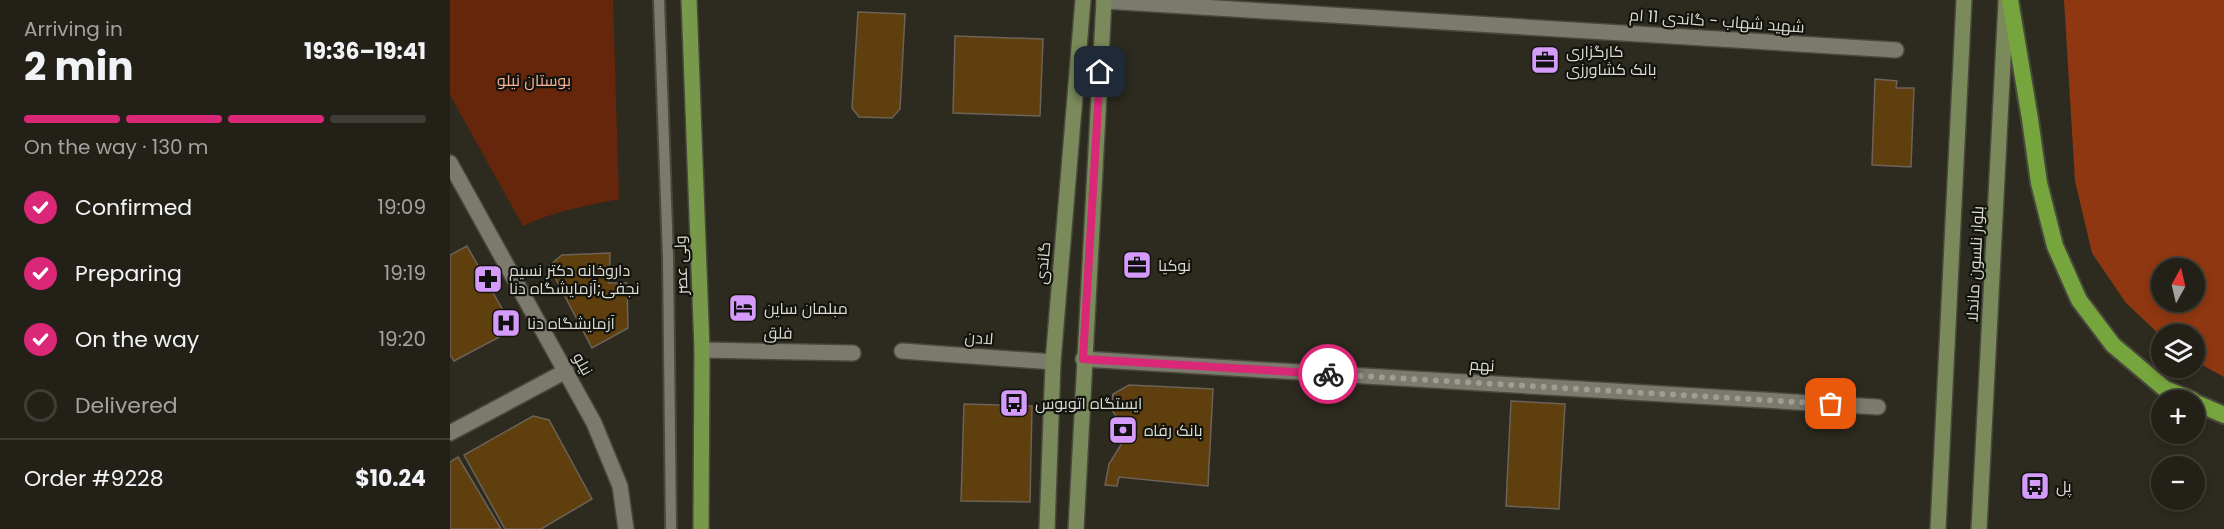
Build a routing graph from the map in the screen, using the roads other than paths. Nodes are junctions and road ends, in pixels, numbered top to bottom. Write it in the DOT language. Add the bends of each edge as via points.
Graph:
graph roads {
  1 [pos="659,0"];
  2 [pos="689,0"];
  3 [pos="1083,0"];
  4 [pos="1104,0"];
  5 [pos="1964,0"];
  6 [pos="2008,0"];
  7 [pos="1896,51"];
  8 [pos="450,163"];
  9 [pos="702,350"];
  10 [pos="902,351"];
  11 [pos="853,353"];
  12 [pos="1083,359"];
  13 [pos="1053,362"];
  14 [pos="566,371"];
  15 [pos="2169,390"];
  16 [pos="2205,406"];
  17 [pos="1878,407"];
  18 [pos="2224,415"];
  19 [pos="450,433"];
  20 [pos="626,529"];
  21 [pos="670,529"];
  22 [pos="701,529"];
  23 [pos="1047,529"];
  24 [pos="1076,529"];
  25 [pos="1938,529"];
  26 [pos="1979,529"];
  1 -- 21 [label="lane" via="668,257"];
  2 -- 9 [label="main road, ولی عصر"];
  3 -- 13 [label="main road, گاندی"];
  4 -- 7 [label="street, شهید شهاب - گاندی 11 ام"];
  4 -- 12 [label="main road"];
  5 -- 25 [label="main road, بلوار نلسون ماندلا"];
  6 -- 15 [label="highway" via="2039,183 2055,246 2079,300 2113,345"];
  6 -- 26 [label="main road, بلوار نلسون ماندلا"];
  8 -- 14 [label="street, نیلو"];
  9 -- 11 [label="street, فلق"];
  9 -- 22 [label="main road, ولی عصر"];
  10 -- 13 [label="street, لادن"];
  12 -- 17 [label="street, نهم"];
  12 -- 24 [label="main road"];
  13 -- 23 [label="main road, گاندی"];
  14 -- 19 [label="street"];
  14 -- 20 [label="street, نیلو" via="609,456 620,486"];
  16 -- 18 [label="highway"];
}
